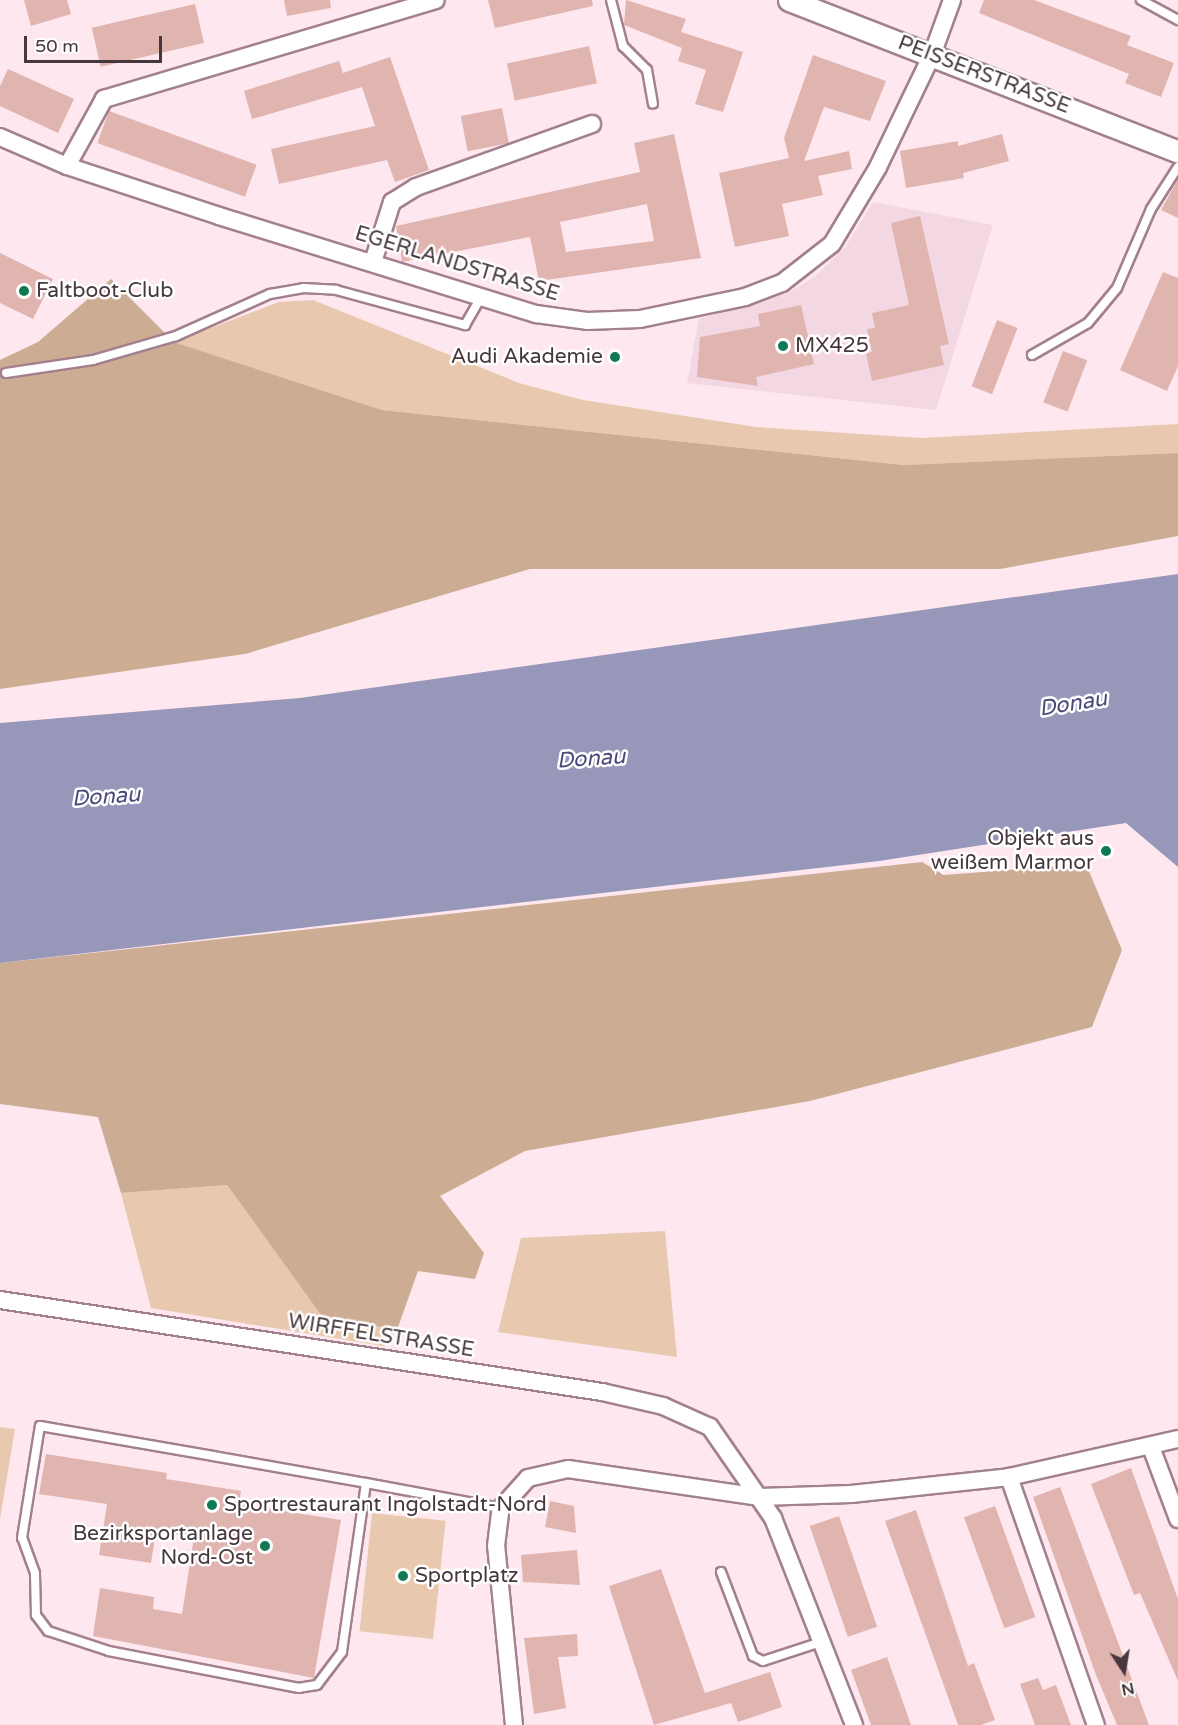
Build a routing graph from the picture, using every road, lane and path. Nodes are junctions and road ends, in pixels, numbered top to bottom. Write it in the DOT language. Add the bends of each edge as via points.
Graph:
graph roads {
  1 [pos="436,0"];
  2 [pos="610,0"];
  3 [pos="789,0"];
  4 [pos="952,0"];
  5 [pos="1141,0"];
  6 [pos="1178,20"];
  7 [pos="932,55"];
  8 [pos="653,102"];
  9 [pos="592,124"];
  10 [pos="0,137"];
  11 [pos="1178,152"];
  12 [pos="67,166"];
  13 [pos="1178,166"];
  14 [pos="373,262"];
  15 [pos="481,297"];
  16 [pos="1032,355"];
  17 [pos="6,373"];
  18 [pos="0,1300"];
  19 [pos="1178,1439"];
  20 [pos="1151,1447"];
  21 [pos="1009,1477"];
  22 [pos="366,1483"];
  23 [pos="760,1497"];
  24 [pos="501,1508"];
  25 [pos="1178,1519"];
  26 [pos="721,1572"];
  27 [pos="821,1642"];
  28 [pos="514,1725"];
  29 [pos="854,1725"];
  30 [pos="1096,1725"];
  1 -- 12 [label="street" via="104,99"];
  2 -- 8 [label="lane" via="623,46 647,70"];
  3 -- 7 [label="street, PEISSERSTRASSE"];
  4 -- 7 [label="street, EGERLANDSTRASSE"];
  5 -- 6 [label="lane"];
  7 -- 11 [label="street, PEISSERSTRASSE"];
  7 -- 15 [label="street, EGERLANDSTRASSE" via="878,167 832,244 782,283 690,310 615,321 560,320"];
  9 -- 14 [label="street" via="416,188 392,202"];
  10 -- 12 [label="street, EGERLANDSTRASSE"];
  12 -- 14 [label="street, EGERLANDSTRASSE"];
  13 -- 16 [label="lane" via="1151,210 1117,288 1088,323"];
  14 -- 15 [label="street, EGERLANDSTRASSE"];
  15 -- 17 [label="lane" via="465,324 336,290 303,288 270,294 165,339 93,360"];
  18 -- 23 [label="street, WIRFFELSTRASSE" via="602,1392 663,1406 710,1427"];
  19 -- 20 [label="street"];
  20 -- 21 [label="street"];
  20 -- 25 [label="street"];
  21 -- 23 [label="street"];
  21 -- 30 [label="street"];
  22 -- 22 [label="lane" via="342,1652 317,1685 299,1688 109,1652 48,1631 36,1615 35,1573 22,1538 40,1426"];
  22 -- 24 [label="lane"];
  23 -- 24 [label="street" via="568,1469 528,1478"];
  23 -- 27 [label="street, WIRFFELSTRASSE"];
  24 -- 28 [label="street" via="496,1546"];
  26 -- 27 [label="lane" via="753,1656 763,1661"];
  27 -- 29 [label="street, WIRFFELSTRASSE"];
}
